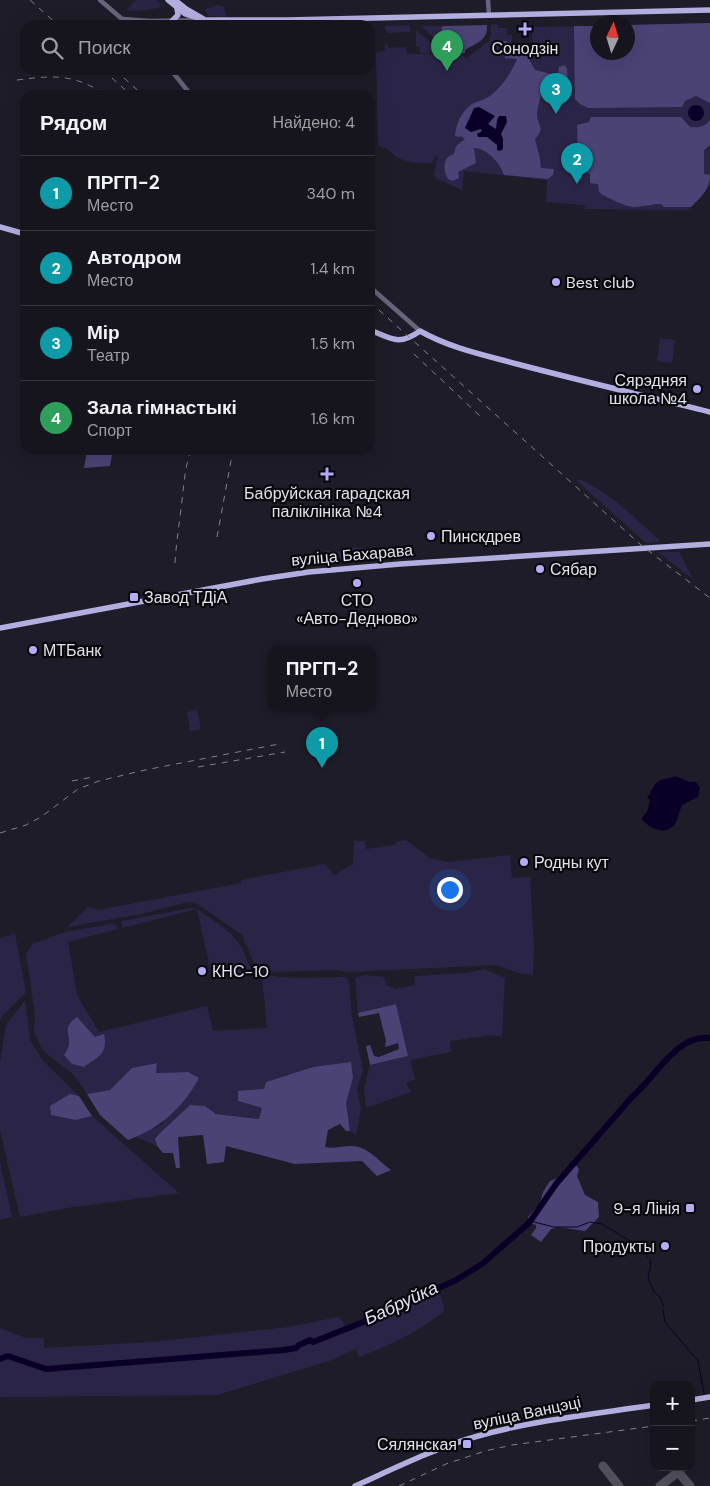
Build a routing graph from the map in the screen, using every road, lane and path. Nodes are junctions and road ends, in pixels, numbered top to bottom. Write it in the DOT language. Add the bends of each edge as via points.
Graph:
graph roads {
  1 [pos="100,0"];
  2 [pos="168,0"];
  3 [pos="175,0"];
  4 [pos="488,0"];
  5 [pos="177,8"];
  6 [pos="710,10"];
  7 [pos="489,15"];
  8 [pos="123,19"];
  9 [pos="136,20"];
  10 [pos="172,20"];
  11 [pos="205,20"];
  12 [pos="175,75"];
  13 [pos="187,90"];
  14 [pos="0,228"];
  15 [pos="20,233"];
  16 [pos="375,290"];
  17 [pos="420,331"];
  18 [pos="375,332"];
  19 [pos="710,412"];
  20 [pos="710,544"];
  21 [pos="0,628"];
  22 [pos="710,1397"];
  23 [pos="695,1399"];
  24 [pos="650,1406"];
  25 [pos="355,1486"];
  1 -- 8 [label="street"];
  2 -- 5 [label="main road"];
  3 -- 11 [label="main road"];
  4 -- 7 [label="street"];
  5 -- 10 [label="main road" via="178,15"];
  5 -- 11 [label="main road" via="190,17"];
  6 -- 7 [label="main road"];
  7 -- 11 [label="main road"];
  8 -- 9 [label="street"];
  10 -- 11 [label="street"];
  12 -- 13 [label="street"];
  14 -- 15 [label="main road"];
  16 -- 17 [label="street"];
  17 -- 18 [label="main road" via="398,340"];
  17 -- 19 [label="main road" via="461,348"];
  20 -- 21 [label="main road, вуліца Бахарава" via="309,572"];
  22 -- 23 [label="main road"];
  24 -- 25 [label="main road, вуліца Ванцэці" via="477,1436"];
}
